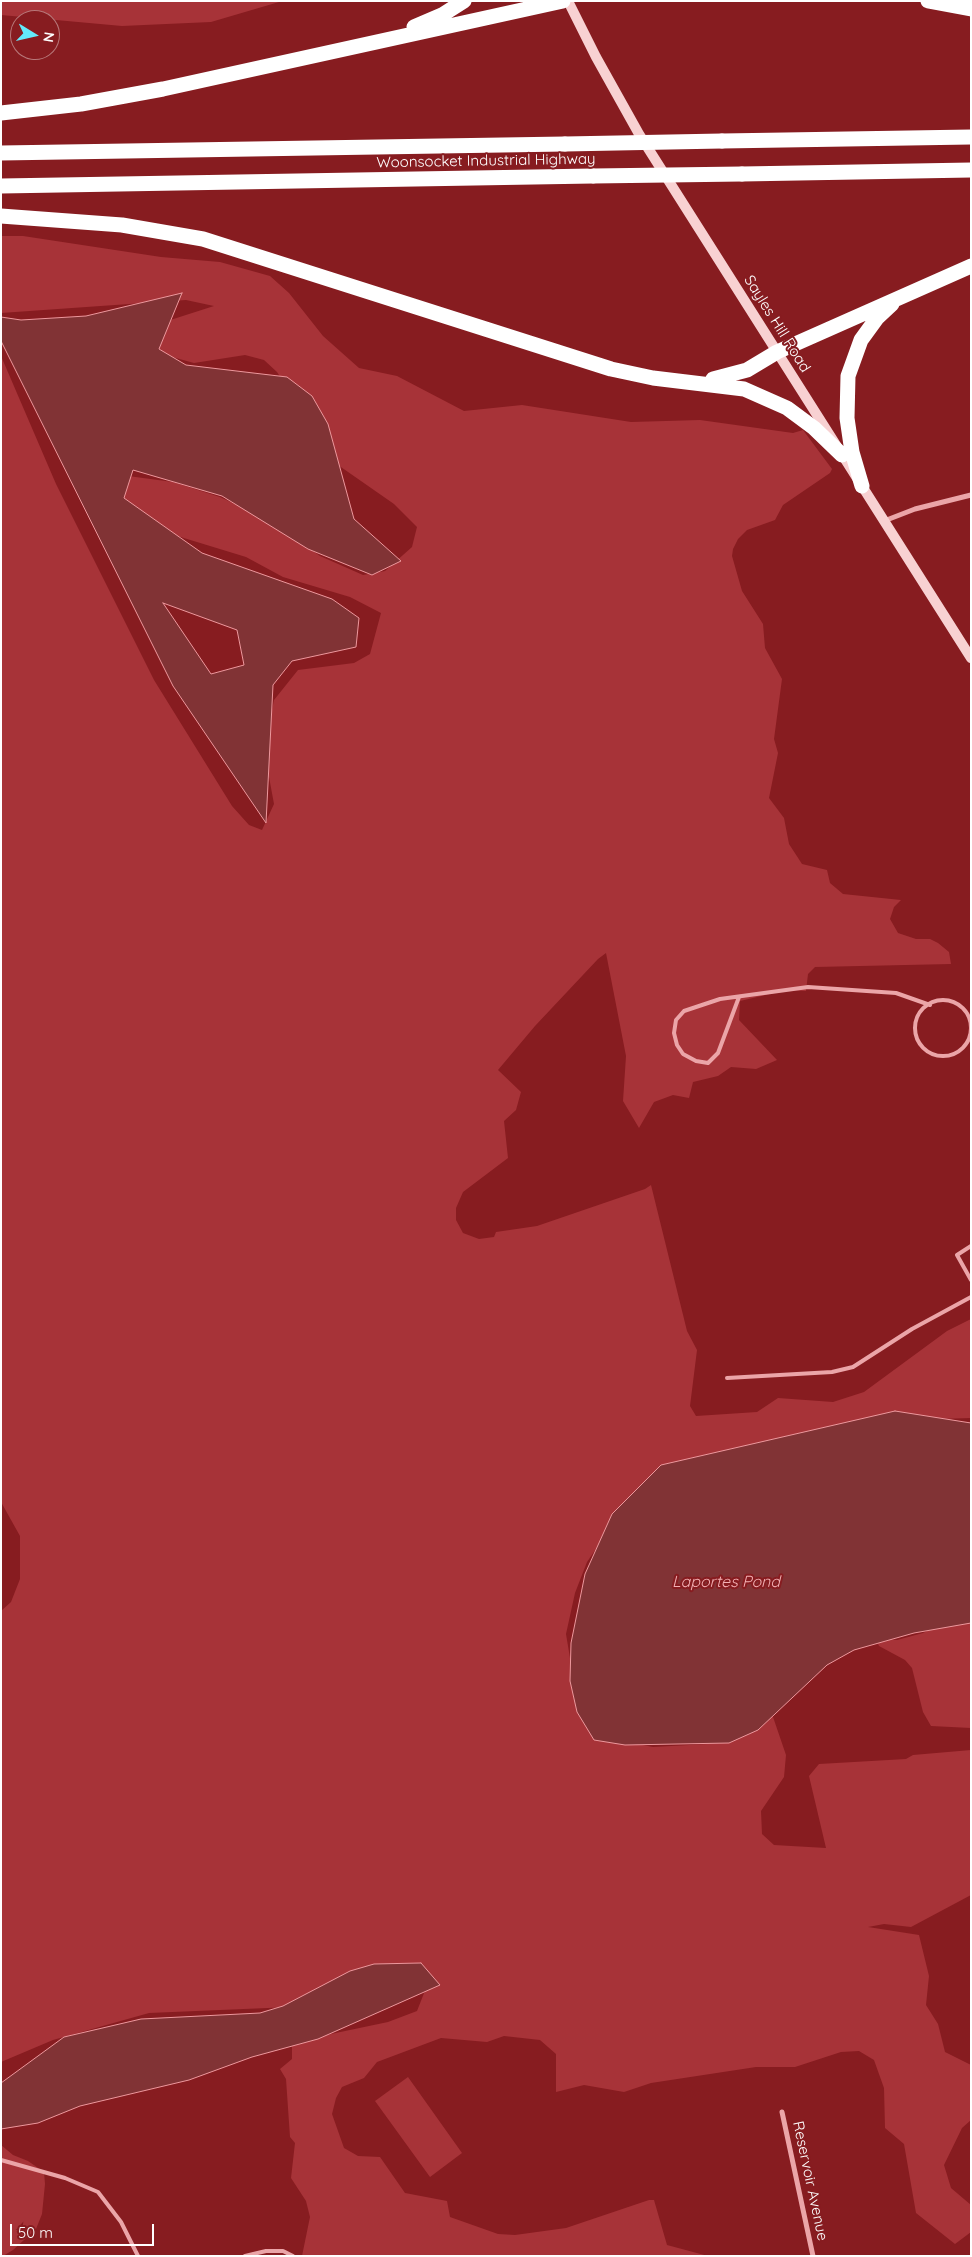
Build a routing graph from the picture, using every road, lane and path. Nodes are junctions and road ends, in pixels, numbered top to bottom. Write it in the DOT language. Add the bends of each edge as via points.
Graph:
graph roads {
  1 [pos="464,1"];
  2 [pos="563,1"];
  3 [pos="568,1"];
  4 [pos="928,1"];
  5 [pos="971,9"];
  6 [pos="340,50"];
  7 [pos="1,113"];
  8 [pos="971,137"];
  9 [pos="1,153"];
  10 [pos="971,170"];
  11 [pos="1,186"];
  12 [pos="1,216"];
  13 [pos="971,266"];
  14 [pos="917,288"];
  15 [pos="777,352"];
  16 [pos="679,381"];
  17 [pos="842,454"];
  18 [pos="862,486"];
  19 [pos="971,495"];
  20 [pos="883,521"];
  21 [pos="971,658"];
  22 [pos="740,997"];
  23 [pos="930,1005"];
  24 [pos="971,1018"];
  25 [pos="971,1246"];
  26 [pos="971,1280"];
  27 [pos="971,1297"];
  28 [pos="727,1378"];
  29 [pos="782,2112"];
  30 [pos="1,2160"];
  31 [pos="138,2256"];
  32 [pos="245,2256"];
  33 [pos="293,2256"];
  34 [pos="813,2256"];
  1 -- 6 [label="highway" via="415,26"];
  2 -- 6 [label="highway"];
  3 -- 15 [label="main road, Sayles Hill Road" via="640,134"];
  4 -- 5 [label="highway"];
  6 -- 7 [label="highway" via="120,98"];
  8 -- 9 [label="highway, Woonsocket Industrial Highway, bridge"];
  10 -- 11 [label="highway, Woonsocket Industrial Highway, bridge"];
  12 -- 16 [label="highway" via="122,225 202,239 603,367 638,376"];
  13 -- 14 [label="highway"];
  14 -- 15 [label="highway"];
  14 -- 18 [label="highway" via="877,318 861,340 851,364 846,389 847,418"];
  15 -- 16 [label="highway" via="732,376"];
  15 -- 17 [label="main road, Sayles Hill Road"];
  16 -- 17 [label="highway" via="729,386 773,400 814,428"];
  17 -- 18 [label="main road, Sayles Hill Road"];
  18 -- 20 [label="main road, Sayles Hill Road"];
  19 -- 20 [label="street"];
  20 -- 21 [label="main road, Sayles Hill Road"];
  22 -- 22 [label="lane" via="720,999 684,1010 676,1020 674,1033 684,1054 708,1063 718,1054"];
  22 -- 23 [label="lane" via="808,987 896,993"];
  23 -- 24 [label="lane" via="940,1000 958,1004"];
  23 -- 24 [label="lane" via="922,1009 916,1023 917,1040 925,1051 939,1057 960,1052 970,1034"];
  25 -- 26 [label="lane" via="957,1255"];
  27 -- 28 [label="lane" via="912,1329 853,1367 832,1372"];
  29 -- 34 [label="street, Reservoir Avenue"];
  30 -- 31 [label="lane" via="66,2178 98,2192 121,2222"];
  32 -- 33 [label="lane" via="283,2251"];
}
